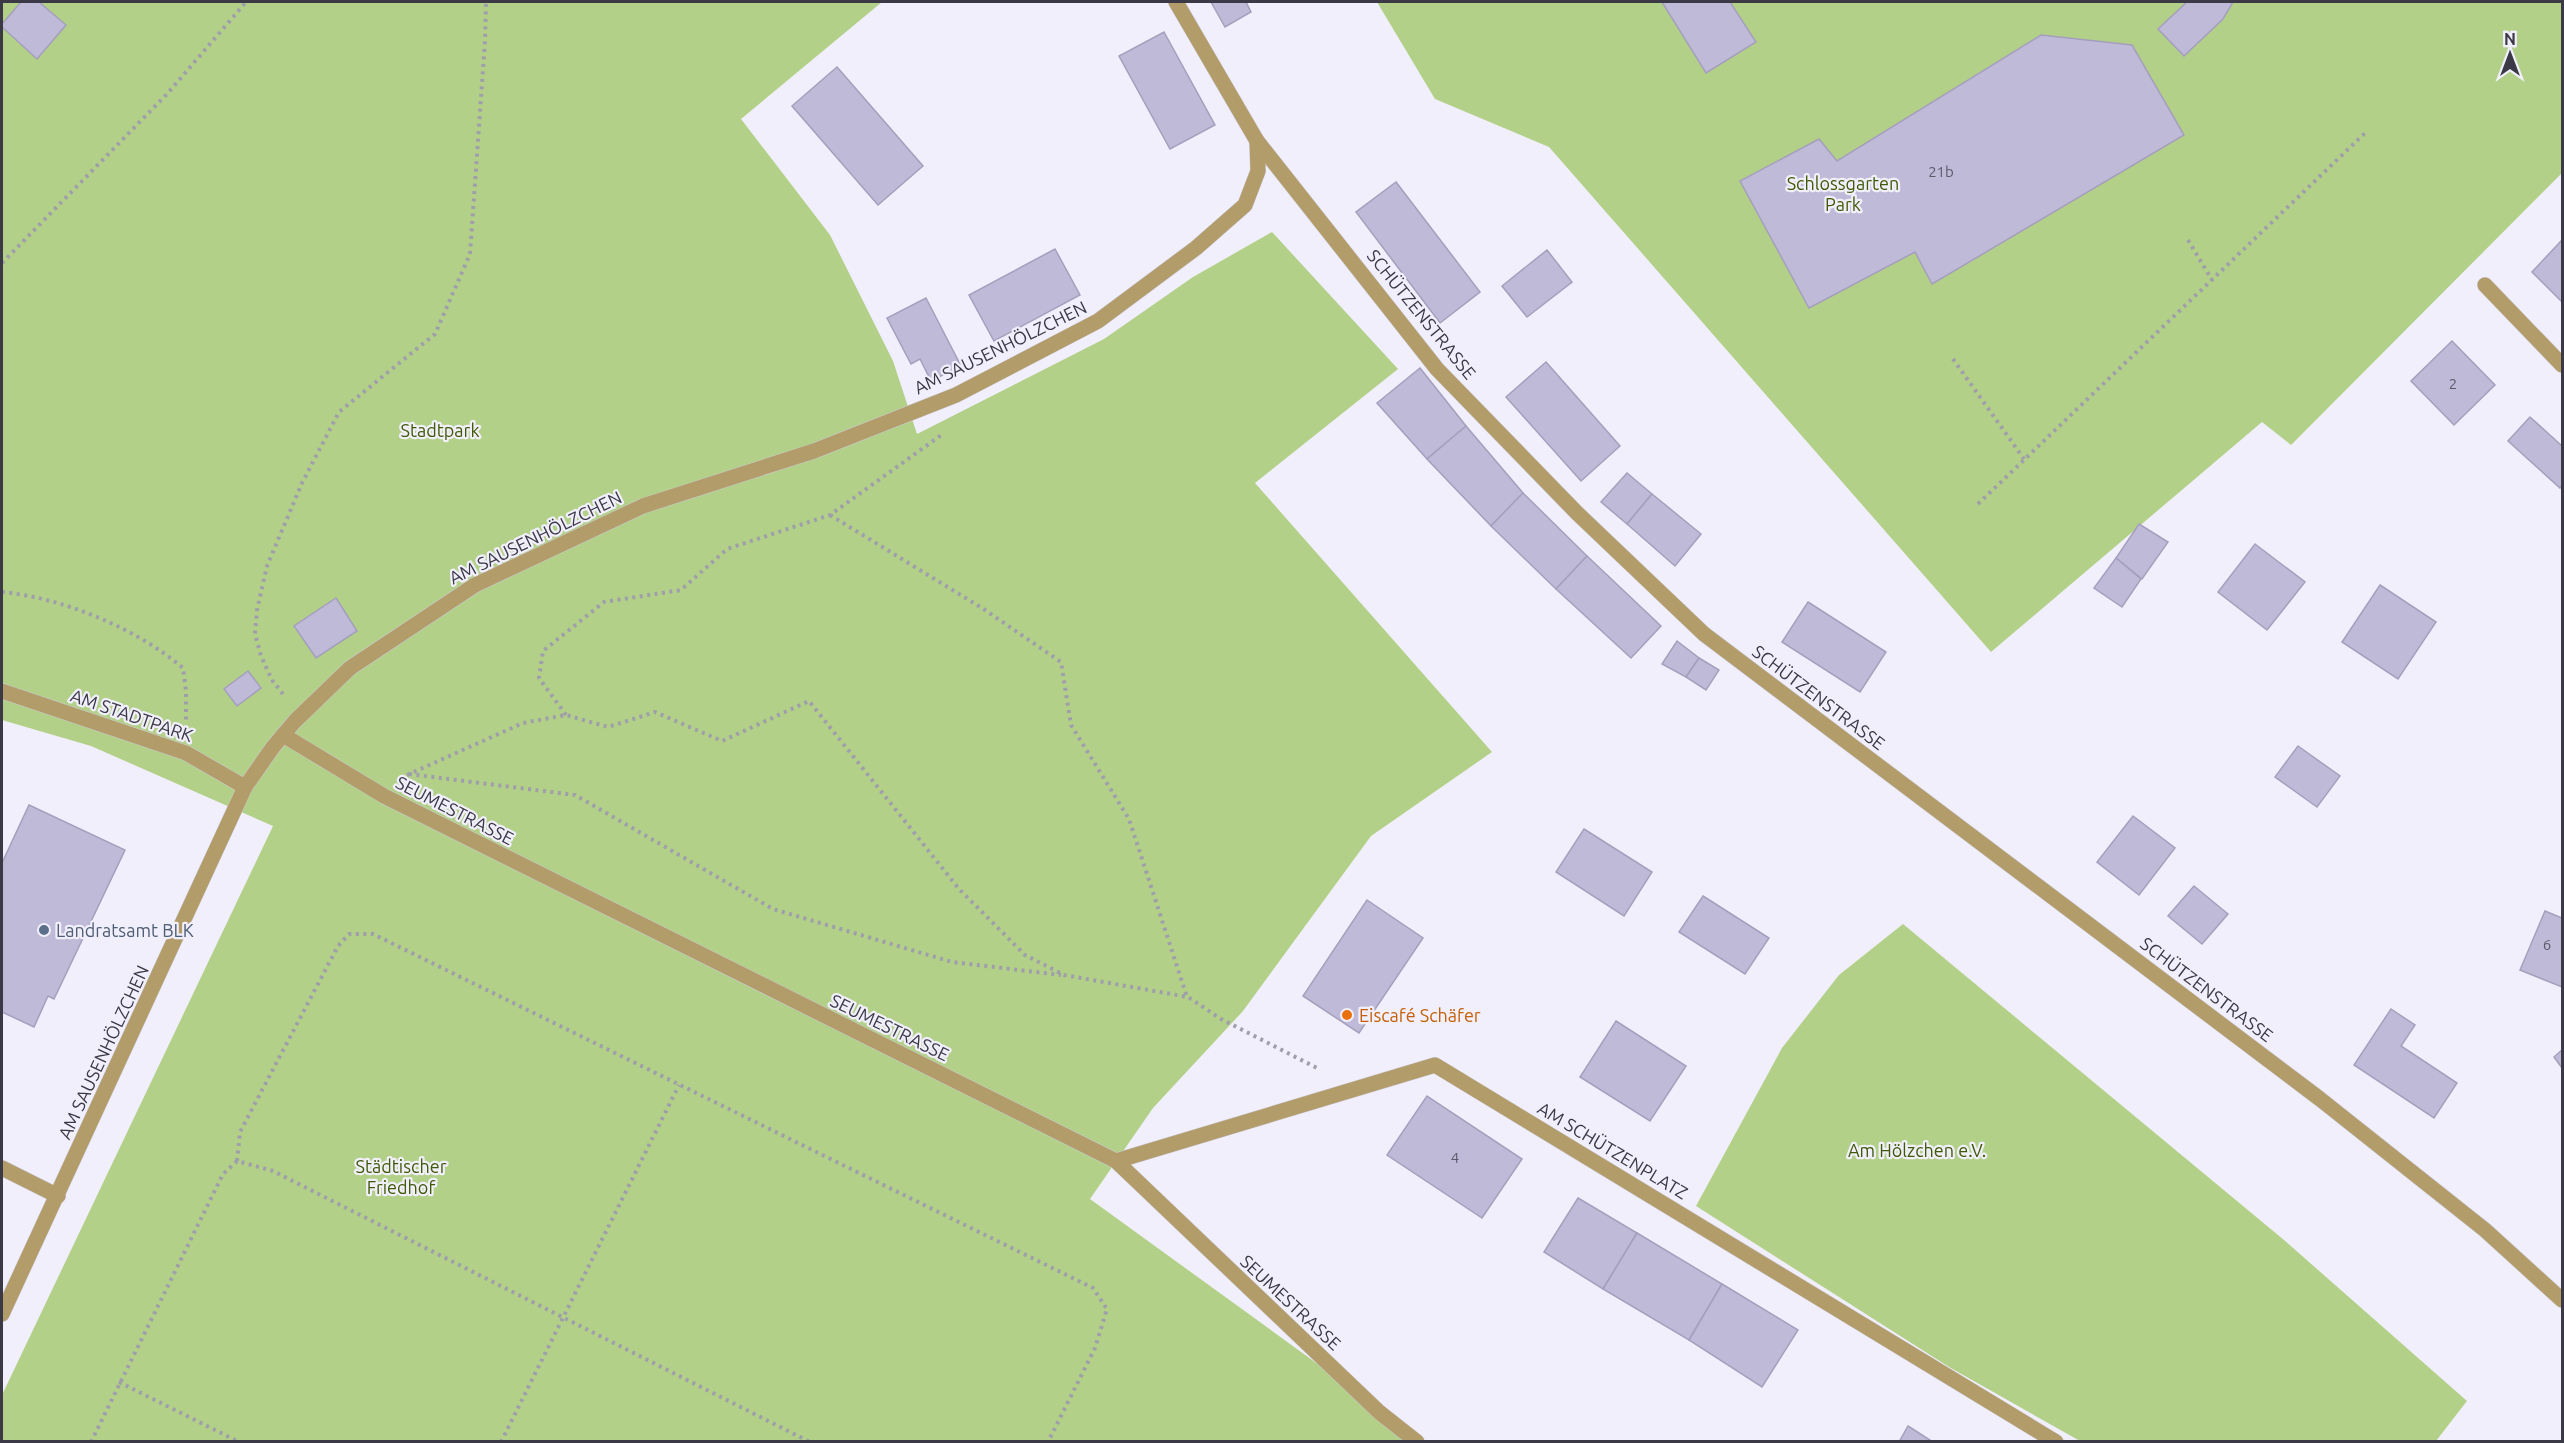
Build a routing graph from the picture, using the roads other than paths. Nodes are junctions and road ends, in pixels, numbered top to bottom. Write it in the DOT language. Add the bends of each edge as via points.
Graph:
graph roads {
  1 [pos="1176,2"];
  2 [pos="1257,141"];
  3 [pos="2485,285"];
  4 [pos="2562,365"];
  5 [pos="2,691"];
  6 [pos="283,735"];
  7 [pos="245,787"];
  8 [pos="1116,1161"];
  9 [pos="2,1168"];
  10 [pos="58,1196"];
  11 [pos="2562,1300"];
  12 [pos="2,1314"];
  13 [pos="1417,1442"];
  14 [pos="2056,1442"];
  1 -- 2 [label="street, SCHÜTZENSTRASSE"];
  2 -- 6 [label="street, AM SAUSENHÖLZCHEN" via="1258,171 1245,205 1197,248 1098,321 956,395 814,451 643,506 475,585 350,669"];
  2 -- 11 [label="street, SCHÜTZENSTRASSE" via="1437,369 1577,513 1704,634 2320,1099 2485,1230"];
  3 -- 4 [label="street"];
  5 -- 7 [label="street, AM STADTPARK" via="186,753"];
  6 -- 7 [label="street, AM SAUSENHÖLZCHEN"];
  6 -- 8 [label="street, SEUMESTRASSE" via="384,796"];
  7 -- 10 [label="street, AM SAUSENHÖLZCHEN"];
  8 -- 13 [label="street, SEUMESTRASSE" via="1379,1412"];
  8 -- 14 [label="street, AM SCHÜTZENPLATZ" via="1435,1065"];
  9 -- 10 [label="street"];
  10 -- 12 [label="street, AM SAUSENHÖLZCHEN"];
}
